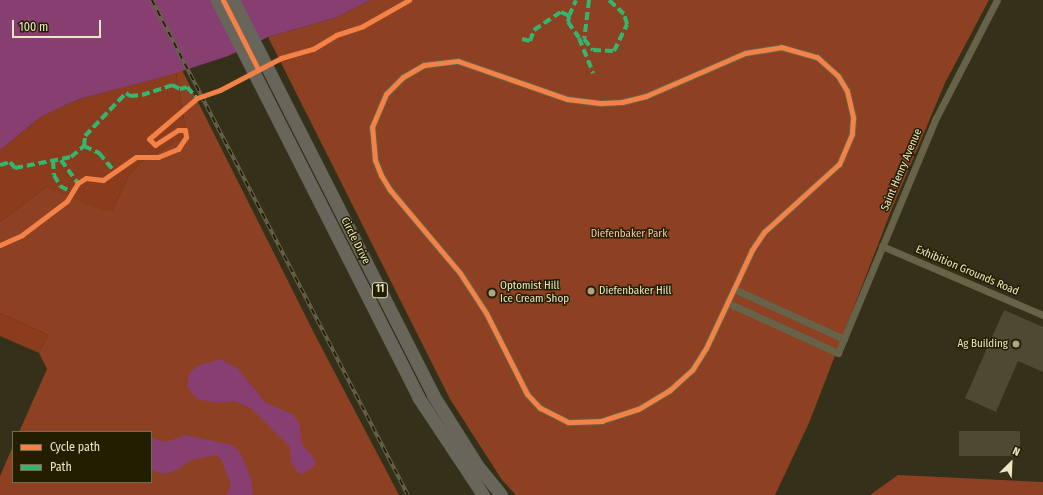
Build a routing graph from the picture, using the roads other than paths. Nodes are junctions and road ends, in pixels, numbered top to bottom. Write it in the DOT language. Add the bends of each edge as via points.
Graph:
graph roads {
  1 [pos="217,0"];
  2 [pos="233,0"];
  3 [pos="997,0"];
  4 [pos="882,246"];
  5 [pos="734,289"];
  6 [pos="728,303"];
  7 [pos="1043,315"];
  8 [pos="844,339"];
  9 [pos="484,495"];
  10 [pos="501,495"];
  1 -- 9 [label="highway, Circle Drive / 11" via="418,397"];
  2 -- 10 [label="highway, Circle Drive / 11" via="433,395 477,465"];
  3 -- 4 [label="street, Saint Henry Avenue" via="936,118"];
  4 -- 7 [label="street, Exhibition Grounds Road"];
  4 -- 8 [label="street, Saint Henry Avenue"];
  5 -- 6 [label="street"];
  5 -- 6 [label="street" via="764,232 826,178 846,150 853,118 848,91 838,76 817,57 793,48 761,50 730,59 646,96 602,104 567,99 458,61 424,66 403,77 386,94 372,126 375,160 381,175 390,190 460,272 486,313 527,394 540,408 568,422 602,421 655,401 692,370"];
  5 -- 8 [label="street"];
  6 -- 8 [label="street, Saint Henry Avenue" via="838,353"];
}
